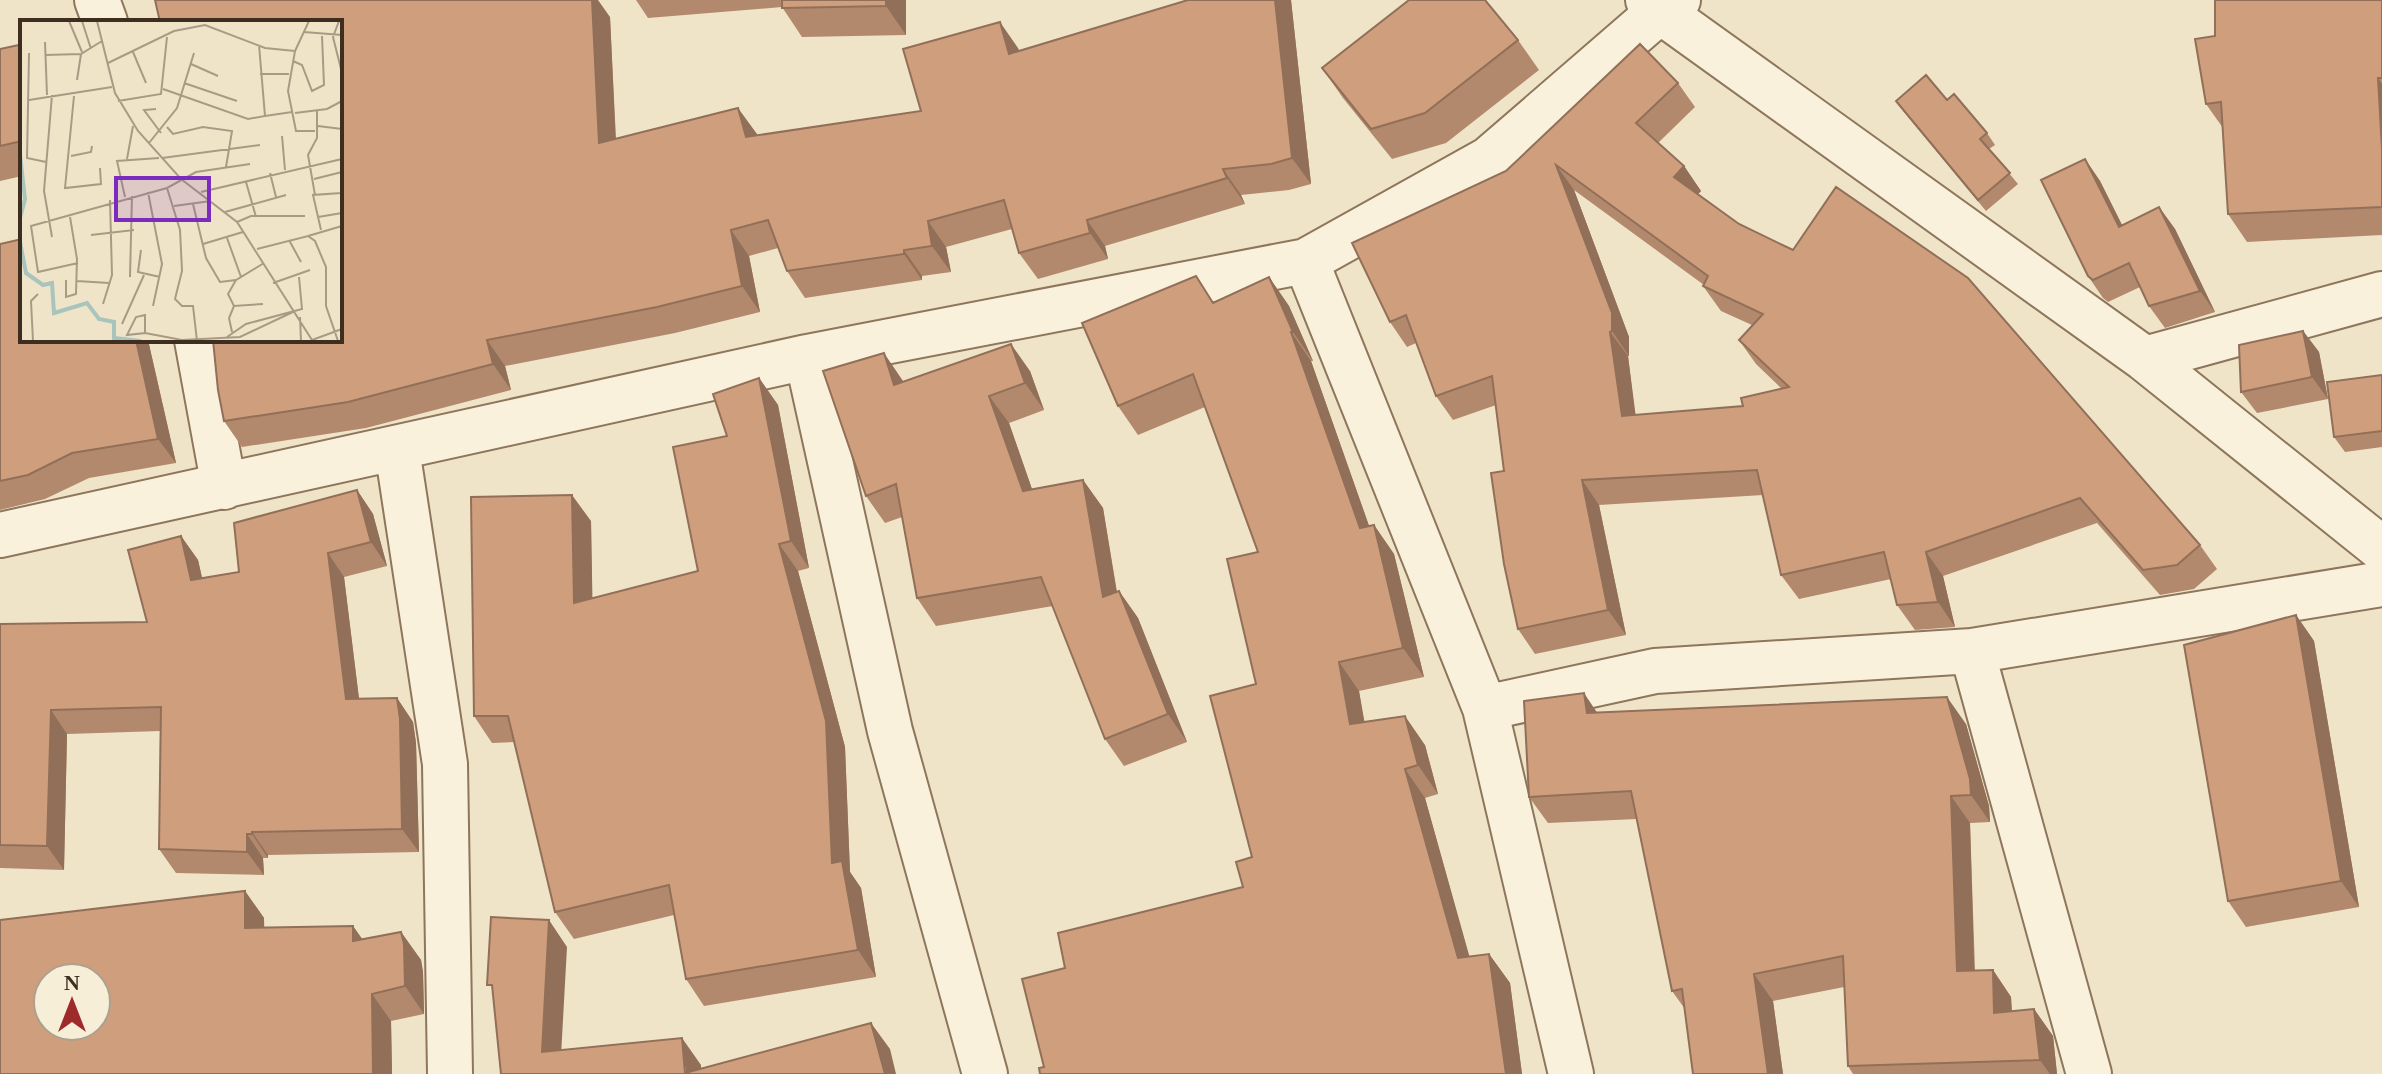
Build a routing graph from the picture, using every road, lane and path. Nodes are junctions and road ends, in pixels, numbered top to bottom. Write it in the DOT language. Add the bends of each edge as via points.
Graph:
graph roads {
  1 [pos="97,0"];
  2 [pos="1662,4"];
  3 [pos="104,20"];
  4 [pos="1306,261"];
  5 [pos="2382,294"];
  6 [pos="197,342"];
  7 [pos="807,357"];
  8 [pos="2145,359"];
  9 [pos="397,449"];
  10 [pos="224,487"];
  11 [pos="0,535"];
  12 [pos="2382,549"];
  13 [pos="2382,584"];
  14 [pos="1972,651"];
  15 [pos="1485,708"];
  16 [pos="450,1074"];
  17 [pos="985,1074"];
  18 [pos="1571,1074"];
  19 [pos="2089,1074"];
  1 -- 3 [label="street"];
  2 -- 4 [label="street" via="1489,159"];
  2 -- 8 [label="street"];
  4 -- 7 [label="street"];
  4 -- 15 [label="street"];
  5 -- 8 [label="street"];
  6 -- 10 [label="street"];
  7 -- 9 [label="street"];
  7 -- 17 [label="street" via="890,731"];
  8 -- 12 [label="street"];
  9 -- 10 [label="street"];
  9 -- 16 [label="street" via="445,764"];
  10 -- 11 [label="street"];
  13 -- 14 [label="street"];
  14 -- 15 [label="street" via="1655,671"];
  14 -- 19 [label="street"];
  15 -- 18 [label="street"];
}
